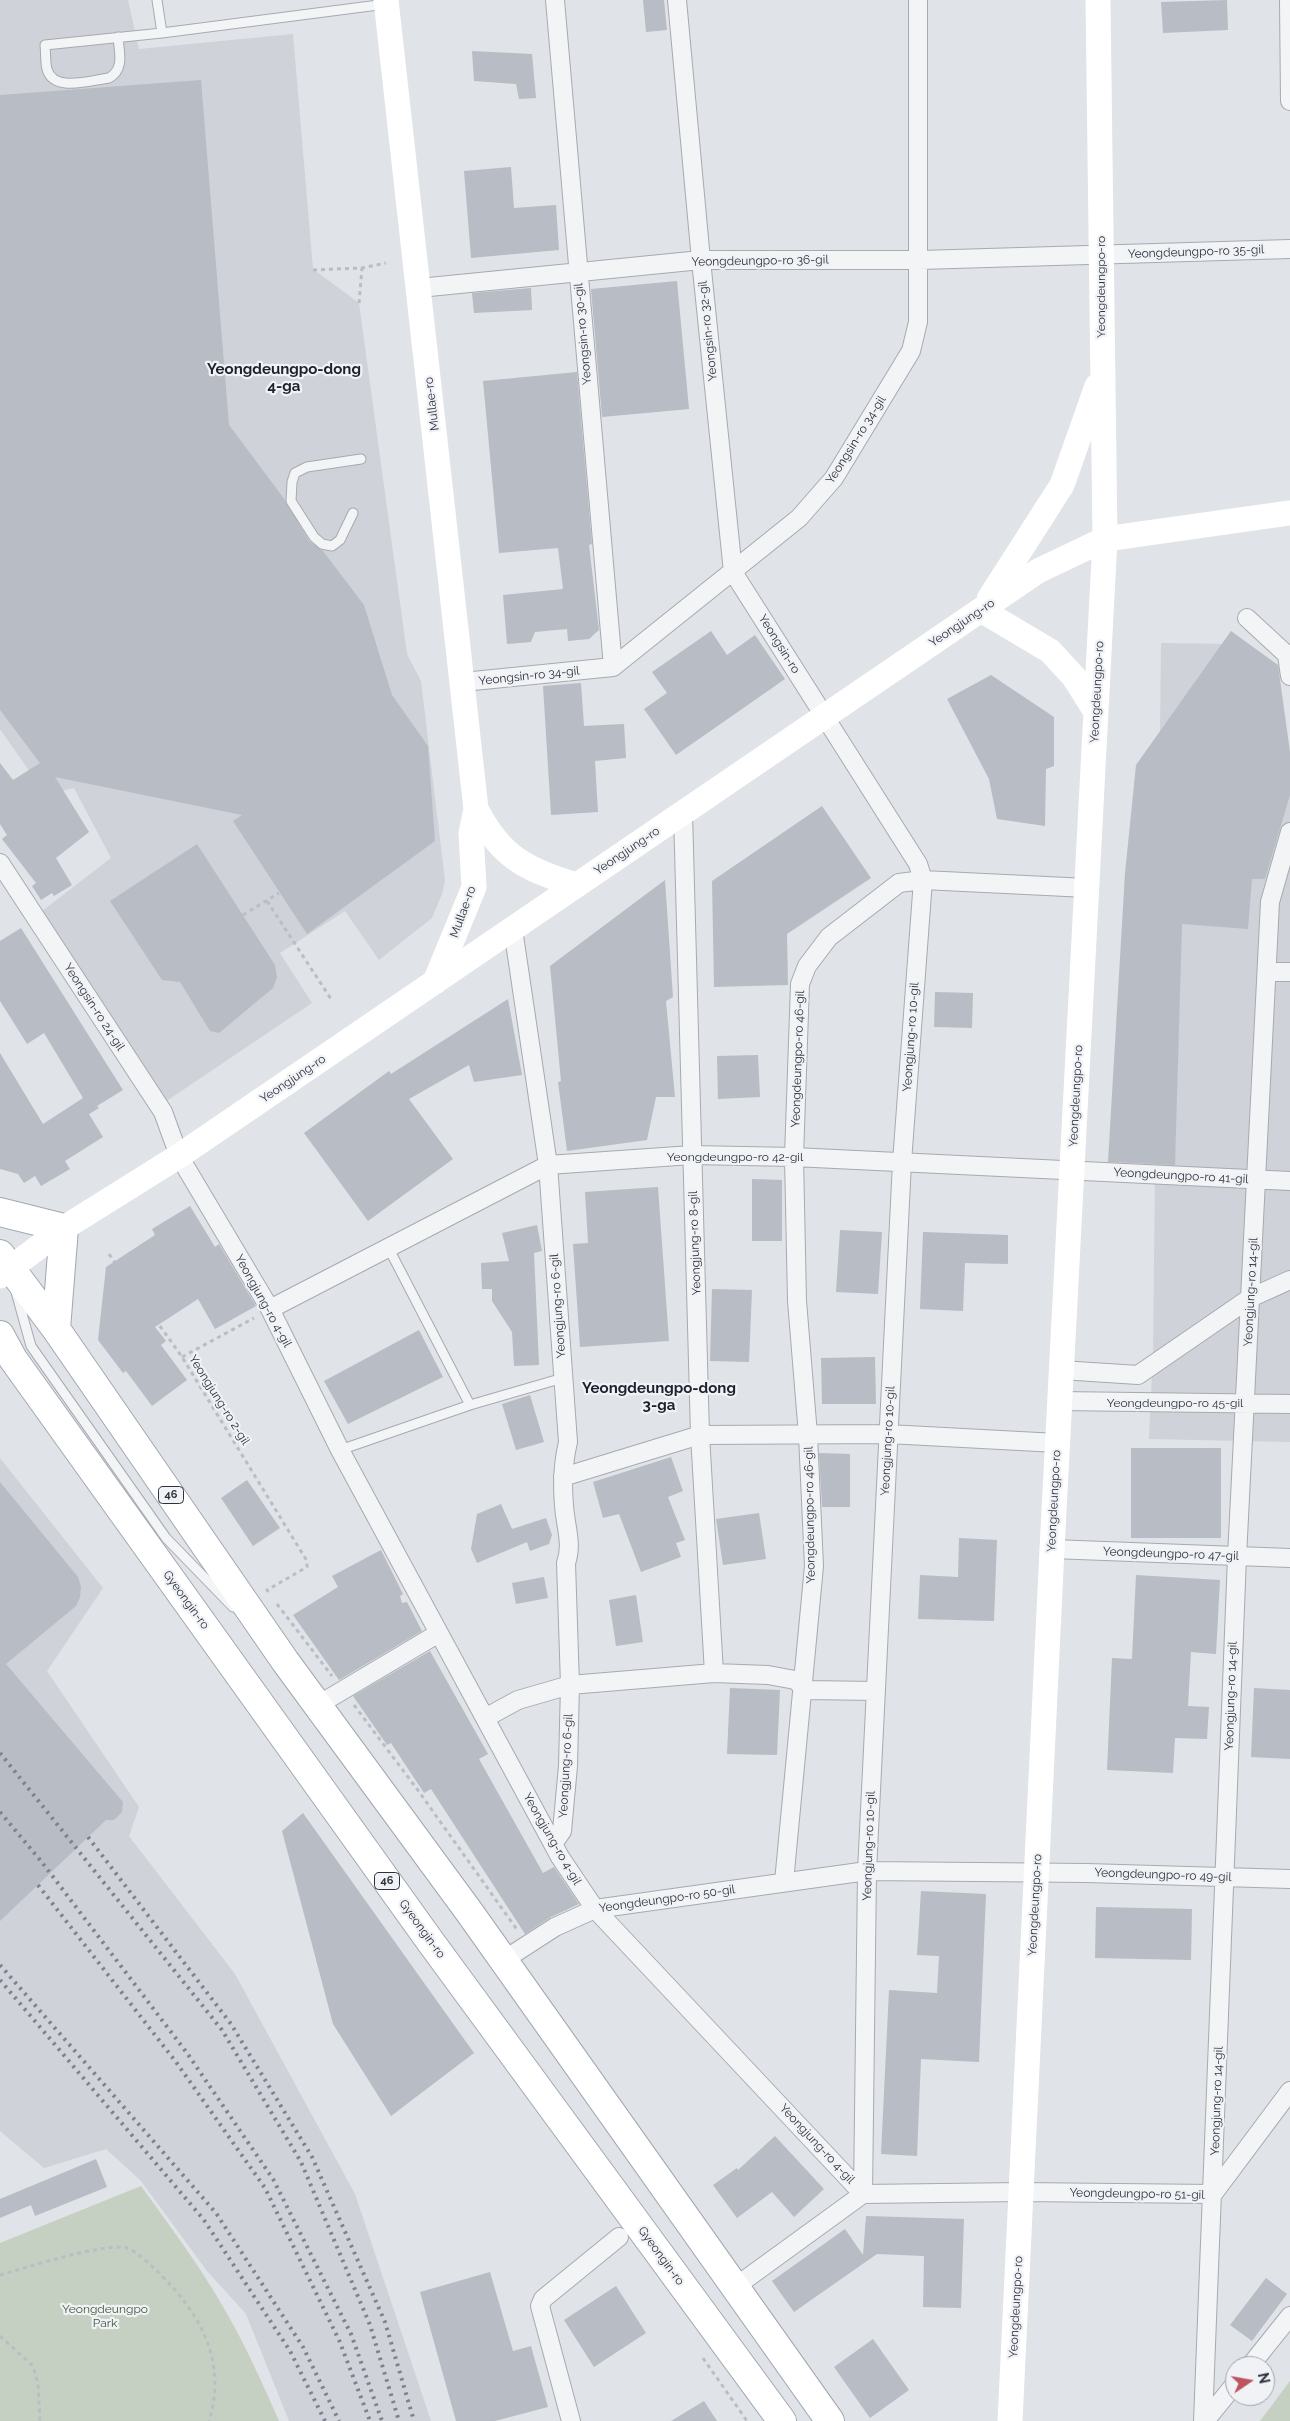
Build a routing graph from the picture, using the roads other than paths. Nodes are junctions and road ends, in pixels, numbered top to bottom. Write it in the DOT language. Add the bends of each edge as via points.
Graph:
graph roads {
  1 [pos="157,0"];
  2 [pos="555,0"];
  3 [pos="677,0"];
  4 [pos="918,0"];
  5 [pos="1098,0"];
  6 [pos="1288,0"];
  7 [pos="386,2"];
  8 [pos="162,33"];
  9 [pos="118,37"];
  10 [pos="1290,102"];
  11 [pos="1290,249"];
  12 [pos="1101,255"];
  13 [pos="701,260"];
  14 [pos="920,260"];
  15 [pos="578,272"];
  16 [pos="419,288"];
  17 [pos="1102,372"];
  18 [pos="361,459"];
  19 [pos="353,513"];
  20 [pos="1290,513"];
  21 [pos="1105,539"];
  22 [pos="733,572"];
  23 [pos="981,610"];
  24 [pos="1247,618"];
  25 [pos="1289,655"];
  26 [pos="613,667"];
  27 [pos="1290,676"];
  28 [pos="463,682"];
  29 [pos="1096,712"];
  30 [pos="825,716"];
  31 [pos="476,809"];
  32 [pos="683,812"];
  33 [pos="1290,832"];
  34 [pos="0,863"];
  35 [pos="923,880"];
  36 [pos="576,885"];
  37 [pos="1086,888"];
  38 [pos="513,929"];
  39 [pos="1267,972"];
  40 [pos="1290,972"];
  41 [pos="434,982"];
  42 [pos="692,1154"];
  43 [pos="179,1156"];
  44 [pos="794,1157"];
  45 [pos="902,1162"];
  46 [pos="548,1165"];
  47 [pos="1072,1171"];
  48 [pos="1256,1180"];
  49 [pos="1290,1181"];
  50 [pos="0,1212"];
  51 [pos="64,1228"];
  52 [pos="388,1247"];
  53 [pos="3,1266"];
  54 [pos="1290,1280"];
  55 [pos="1250,1298"];
  56 [pos="270,1309"];
  57 [pos="56,1329"];
  58 [pos="0,1335"];
  59 [pos="1061,1370"];
  60 [pos="563,1378"];
  61 [pos="1060,1402"];
  62 [pos="1245,1403"];
  63 [pos="1290,1404"];
  64 [pos="470,1405"];
  65 [pos="888,1434"];
  66 [pos="700,1435"];
  67 [pos="808,1435"];
  68 [pos="1057,1443"];
  69 [pos="340,1450"];
  70 [pos="562,1477"];
  71 [pos="1052,1549"];
  72 [pos="1237,1557"];
  73 [pos="1290,1558"];
  74 [pos="439,1633"];
  75 [pos="285,1661"];
  76 [pos="714,1673"];
  77 [pos="570,1685"];
  78 [pos="802,1685"];
  79 [pos="876,1691"];
  80 [pos="318,1705"];
  81 [pos="484,1718"];
  82 [pos="553,1844"];
  83 [pos="867,1871"];
  84 [pos="1037,1873"];
  85 [pos="1225,1876"];
  86 [pos="1290,1879"];
  87 [pos="784,1882"];
  88 [pos="594,1908"];
  89 [pos="504,1960"];
  90 [pos="1290,2091"];
  91 [pos="1021,2192"];
  92 [pos="864,2194"];
  93 [pos="1213,2194"];
  94 [pos="620,2237"];
  95 [pos="735,2287"];
  96 [pos="1290,2316"];
  97 [pos="1258,2356"];
  98 [pos="1225,2396"];
  99 [pos="571,2421"];
  100 [pos="782,2421"];
  101 [pos="830,2421"];
  102 [pos="1010,2421"];
  103 [pos="1204,2421"];
  1 -- 8 [label="lane"];
  2 -- 15 [label="street, Yeongsin-ro 30-gil"];
  3 -- 13 [label="street, Yeongsin-ro 32-gil"];
  4 -- 14 [label="street, Yeongsin-ro 34-gil"];
  5 -- 12 [label="main road, Yeongdeungpo-ro"];
  6 -- 10 [label="street"];
  7 -- 8 [label="lane"];
  7 -- 16 [label="main road, Mullae-ro"];
  8 -- 9 [label="lane"];
  9 -- 9 [label="lane" via="45,45 47,70 52,78 63,84 108,78 120,64"];
  11 -- 12 [label="street, Yeongdeungpo-ro 35-gil"];
  12 -- 14 [label="street, Yeongdeungpo-ro 36-gil"];
  12 -- 17 [label="main road, Yeongdeungpo-ro"];
  13 -- 14 [label="street, Yeongdeungpo-ro 36-gil"];
  13 -- 15 [label="street, Yeongdeungpo-ro 36-gil"];
  13 -- 22 [label="street, Yeongsin-ro 32-gil"];
  14 -- 22 [label="street, Yeongsin-ro 34-gil" via="918,322 911,351 834,478 799,518"];
  15 -- 16 [label="street, Yeongdeungpo-ro 36-gil"];
  15 -- 26 [label="street, Yeongsin-ro 30-gil"];
  16 -- 28 [label="main road, Mullae-ro"];
  17 -- 21 [label="main road, Yeongdeungpo-ro"];
  17 -- 23 [label="main road" via="1062,485"];
  18 -- 19 [label="lane" via="307,467 295,473 292,482 291,501 322,544 332,546 340,540"];
  20 -- 21 [label="main road, Yeongjung-ro"];
  21 -- 23 [label="main road, Yeongjung-ro" via="1038,571"];
  21 -- 29 [label="main road, Yeongdeungpo-ro"];
  22 -- 26 [label="street, Yeongsin-ro 34-gil"];
  22 -- 30 [label="street, Yeongsin-ro"];
  23 -- 29 [label="main road" via="1050,651 1074,677"];
  23 -- 30 [label="main road, Yeongjung-ro"];
  24 -- 25 [label="street"];
  25 -- 27 [label="street"];
  26 -- 28 [label="street, Yeongsin-ro 34-gil"];
  28 -- 31 [label="main road, Mullae-ro"];
  29 -- 37 [label="main road, Yeongdeungpo-ro"];
  30 -- 32 [label="main road, Yeongjung-ro"];
  30 -- 35 [label="street, Yeongjung-ro 10-gil" via="918,864"];
  31 -- 36 [label="main road, Mullae-ro" via="487,830 515,860 547,876"];
  31 -- 41 [label="main road, Mullae-ro" via="471,833 474,887"];
  32 -- 36 [label="main road, Yeongjung-ro"];
  32 -- 42 [label="street, Yeongjung-ro 8-gil"];
  33 -- 39 [label="street, Yeongjung-ro 14-gil" via="1270,902"];
  34 -- 43 [label="street, Yeongsin-ro 24-gil" via="163,1112"];
  35 -- 37 [label="street, Yeongdeungpo-ro 46-gil"];
  35 -- 44 [label="street, Yeongdeungpo-ro 46-gil" via="899,883 830,937 807,966 800,984"];
  35 -- 45 [label="street, Yeongjung-ro 10-gil"];
  36 -- 38 [label="main road, Yeongjung-ro"];
  37 -- 47 [label="main road, Yeongdeungpo-ro"];
  38 -- 41 [label="main road, Yeongjung-ro"];
  38 -- 46 [label="street, Yeongjung-ro 6-gil"];
  39 -- 40 [label="street"];
  39 -- 48 [label="street, Yeongjung-ro 14-gil"];
  41 -- 43 [label="main road, Yeongjung-ro"];
  42 -- 44 [label="street, Yeongdeungpo-ro 42-gil"];
  42 -- 46 [label="street, Yeongdeungpo-ro 42-gil"];
  42 -- 66 [label="street, Yeongjung-ro 8-gil"];
  43 -- 51 [label="main road, Yeongjung-ro"];
  43 -- 56 [label="street, Yeongjung-ro 4-gil"];
  44 -- 45 [label="street, Yeongdeungpo-ro 42-gil"];
  44 -- 67 [label="street, Yeongdeungpo-ro 46-gil" via="797,1301"];
  45 -- 47 [label="street, Yeongdeungpo-ro 42-gil"];
  45 -- 65 [label="street, Yeongjung-ro 10-gil"];
  46 -- 52 [label="street, Yeongdeungpo-ro 42-gil"];
  46 -- 60 [label="street, Yeongjung-ro 6-gil"];
  47 -- 48 [label="street, Yeongdeungpo-ro 41-gil"];
  47 -- 59 [label="main road, Yeongdeungpo-ro"];
  48 -- 49 [label="street, Yeongdeungpo-ro 41-gil"];
  48 -- 55 [label="street, Yeongjung-ro 14-gil"];
  50 -- 51 [label="main road"];
  51 -- 53 [label="main road, Yeongjung-ro"];
  51 -- 57 [label="main road"];
  52 -- 56 [label="street, Yeongdeungpo-ro 42-gil"];
  52 -- 64 [label="lane"];
  53 -- 57 [label="main road, 46"];
  53 -- 75 [label="lane" via="31,1346 166,1538"];
  54 -- 55 [label="street"];
  55 -- 59 [label="street" via="1138,1374"];
  55 -- 62 [label="street, Yeongjung-ro 14-gil"];
  56 -- 69 [label="street, Yeongjung-ro 4-gil"];
  57 -- 75 [label="main road, 46"];
  58 -- 100 [label="main road, Gyeongin-ro / 46" via="13,1359 425,1933"];
  59 -- 61 [label="main road, Yeongdeungpo-ro"];
  60 -- 64 [label="lane"];
  60 -- 70 [label="street, Yeongjung-ro 6-gil" via="568,1442"];
  61 -- 62 [label="street, Yeongdeungpo-ro 45-gil"];
  61 -- 68 [label="main road, Yeongdeungpo-ro"];
  62 -- 63 [label="street, Yeongdeungpo-ro 45-gil"];
  62 -- 72 [label="street, Yeongjung-ro 14-gil"];
  64 -- 69 [label="lane"];
  65 -- 67 [label="street, Yeongdeungpo-ro 46-gil"];
  65 -- 68 [label="street, Yeongdeungpo-ro 46-gil"];
  65 -- 79 [label="street, Yeongjung-ro 10-gil"];
  66 -- 67 [label="street, Yeongdeungpo-ro 46-gil"];
  66 -- 70 [label="street, Yeongdeungpo-ro 46-gil"];
  66 -- 76 [label="street, Yeongjung-ro 8-gil"];
  67 -- 78 [label="street, Yeongdeungpo-ro 46-gil" via="814,1566"];
  68 -- 71 [label="main road, Yeongdeungpo-ro"];
  69 -- 74 [label="street, Yeongjung-ro 4-gil"];
  70 -- 77 [label="street, Yeongjung-ro 6-gil" via="570,1551 566,1563"];
  71 -- 72 [label="street, Yeongdeungpo-ro 47-gil"];
  71 -- 84 [label="main road, Yeongdeungpo-ro"];
  72 -- 73 [label="street, Yeongdeungpo-ro 47-gil"];
  72 -- 85 [label="street, Yeongjung-ro 14-gil"];
  74 -- 80 [label="street"];
  74 -- 81 [label="street, Yeongjung-ro 4-gil"];
  75 -- 80 [label="main road, 46"];
  76 -- 77 [label="street"];
  76 -- 78 [label="street" via="768,1675 795,1680"];
  77 -- 81 [label="street" via="518,1700"];
  77 -- 82 [label="street, Yeongjung-ro 6-gil" via="563,1822 562,1831"];
  78 -- 79 [label="street" via="808,1690"];
  78 -- 87 [label="street"];
  79 -- 83 [label="street, Yeongjung-ro 10-gil"];
  80 -- 89 [label="main road, 46"];
  81 -- 82 [label="street, Yeongjung-ro 4-gil"];
  82 -- 88 [label="street, Yeongjung-ro 4-gil"];
  83 -- 84 [label="street, Yeongdeungpo-ro 50-gil"];
  83 -- 87 [label="street, Yeongdeungpo-ro 50-gil"];
  83 -- 92 [label="street, Yeongjung-ro 10-gil"];
  84 -- 85 [label="street, Yeongdeungpo-ro 49-gil"];
  84 -- 91 [label="main road, Yeongdeungpo-ro"];
  85 -- 86 [label="street, Yeongdeungpo-ro 49-gil"];
  85 -- 93 [label="street, Yeongjung-ro 14-gil"];
  87 -- 88 [label="street, Yeongdeungpo-ro 50-gil"];
  88 -- 89 [label="street, Yeongdeungpo-ro 50-gil" via="555,1927"];
  88 -- 92 [label="street, Yeongjung-ro 4-gil"];
  89 -- 95 [label="main road, 46"];
  90 -- 93 [label="street, Yeongdeungpo-ro 51-gil"];
  91 -- 92 [label="street"];
  91 -- 93 [label="street, Yeongdeungpo-ro 51-gil"];
  91 -- 102 [label="main road, Yeongdeungpo-ro"];
  92 -- 95 [label="street"];
  93 -- 103 [label="street, Yeongjung-ro 14-gil"];
  94 -- 99 [label="street" via="543,2299 540,2306"];
  95 -- 101 [label="main road, 46"];
  96 -- 97 [label="street"];
  98 -- 103 [label="street"];
}
